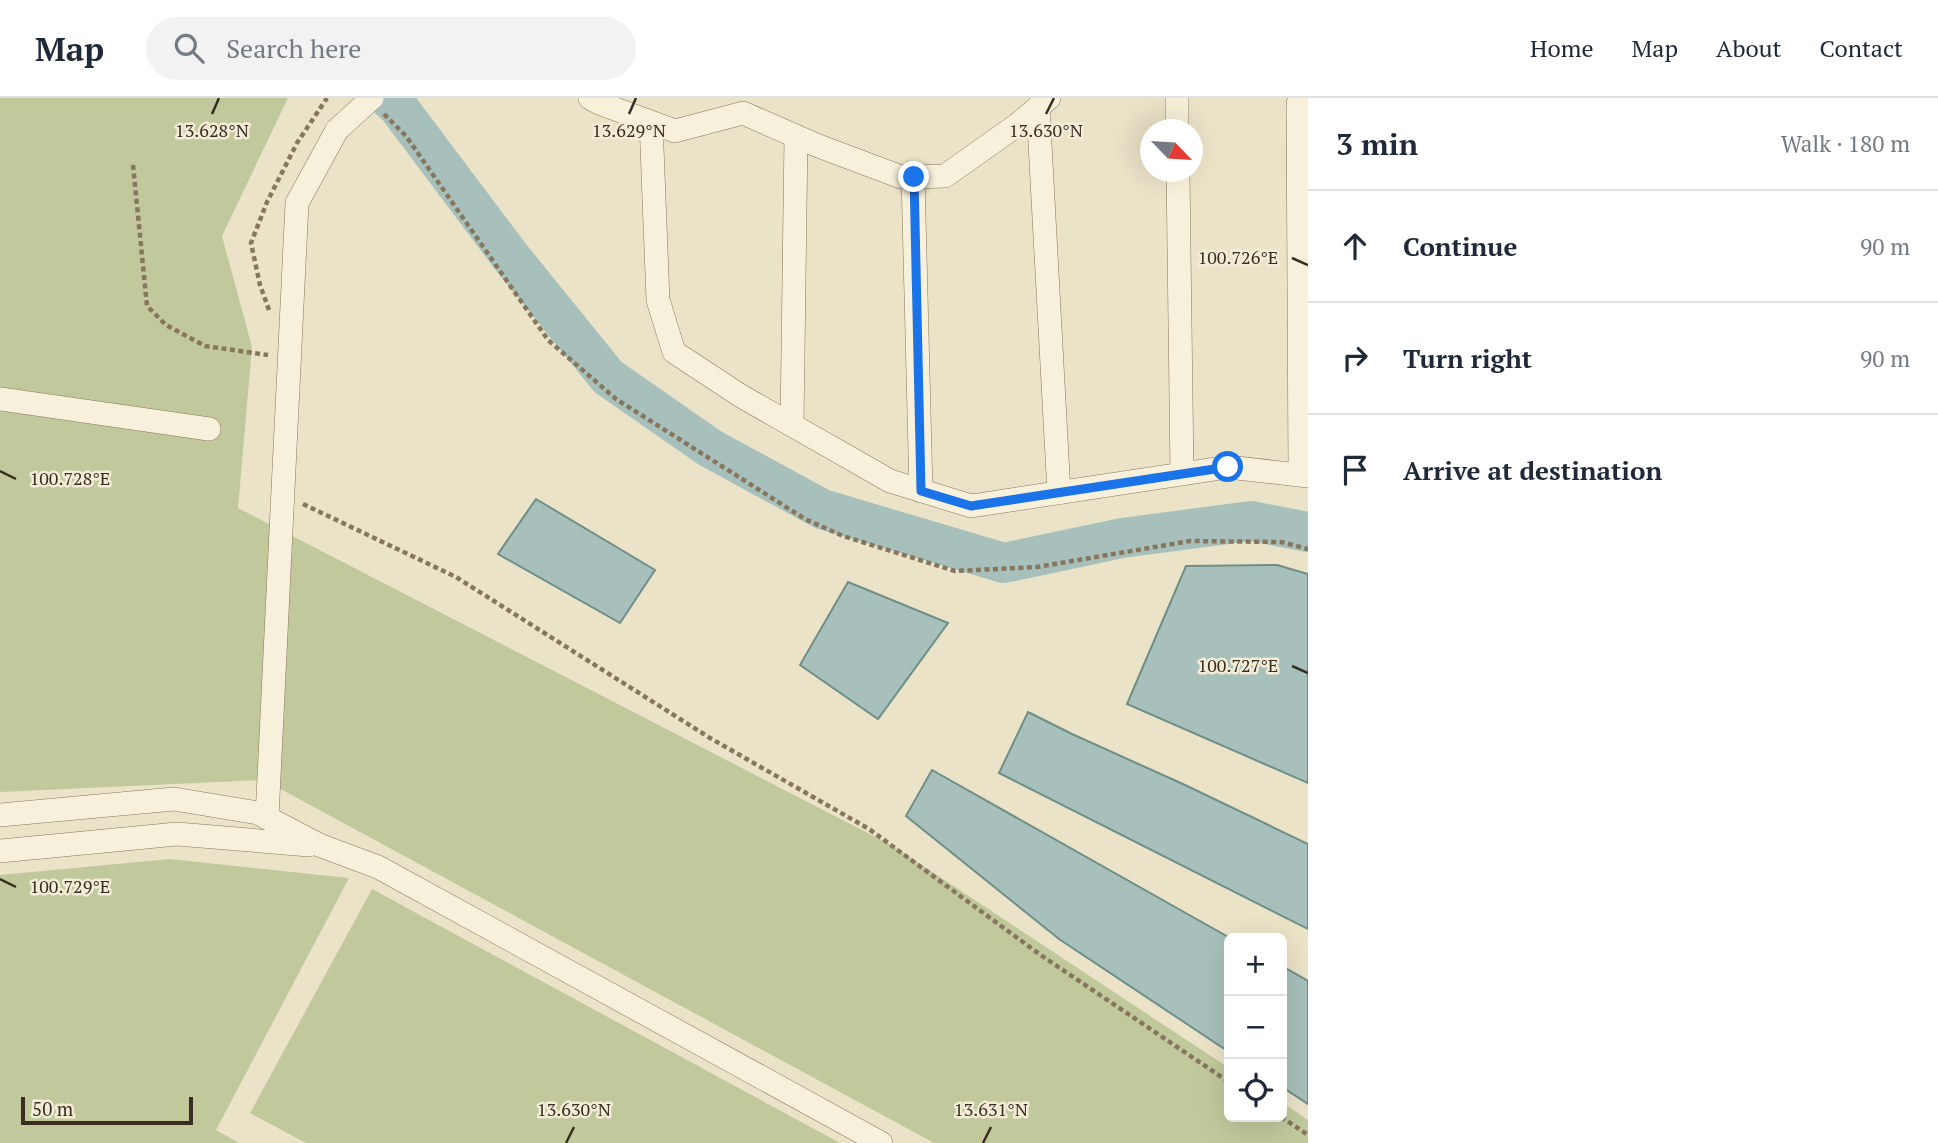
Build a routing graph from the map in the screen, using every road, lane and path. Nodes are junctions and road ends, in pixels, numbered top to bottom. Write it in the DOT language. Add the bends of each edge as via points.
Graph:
graph roads {
  1 [pos="372,98"];
  2 [pos="590,98"];
  3 [pos="1177,98"];
  4 [pos="1044,103"];
  5 [pos="1299,105"];
  6 [pos="1178,119"];
  7 [pos="651,122"];
  8 [pos="796,136"];
  9 [pos="133,165"];
  10 [pos="914,177"];
  11 [pos="1178,182"];
  12 [pos="276,356"];
  13 [pos="0,399"];
  14 [pos="792,425"];
  15 [pos="209,429"];
  16 [pos="1182,474"];
  17 [pos="1304,475"];
  18 [pos="921,491"];
  19 [pos="1059,493"];
  20 [pos="295,501"];
  21 [pos="0,815"];
  22 [pos="267,818"];
  23 [pos="319,845"];
  24 [pos="0,851"];
  25 [pos="1224,1079"];
  26 [pos="1287,1121"];
  27 [pos="1308,1135"];
  28 [pos="881,1143"];
  1 -- 22 [label="street, bridge" via="337,130 298,203"];
  2 -- 7 [label="street"];
  3 -- 6 [label="street"];
  4 -- 10 [label="street" via="945,176"];
  4 -- 19 [label="street"];
  5 -- 17 [label="street"];
  7 -- 8 [label="street" via="674,131 743,113"];
  7 -- 14 [label="street" via="658,300 674,352"];
  8 -- 10 [label="street" via="901,177"];
  8 -- 14 [label="street"];
  9 -- 12 [label="path" via="147,306 166,324 205,346"];
  10 -- 18 [label="street"];
  11 -- 16 [label="street"];
  13 -- 15 [label="street"];
  14 -- 18 [label="street" via="890,481"];
  16 -- 17 [label="street" via="1228,467"];
  16 -- 19 [label="street"];
  18 -- 19 [label="street" via="971,506"];
  20 -- 25 [label="path" via="456,577 709,738 869,829 1042,956"];
  21 -- 22 [label="street" via="174,799"];
  22 -- 23 [label="street"];
  23 -- 24 [label="street" via="177,834"];
  23 -- 28 [label="street" via="378,867"];
  26 -- 27 [label="path"];
}
